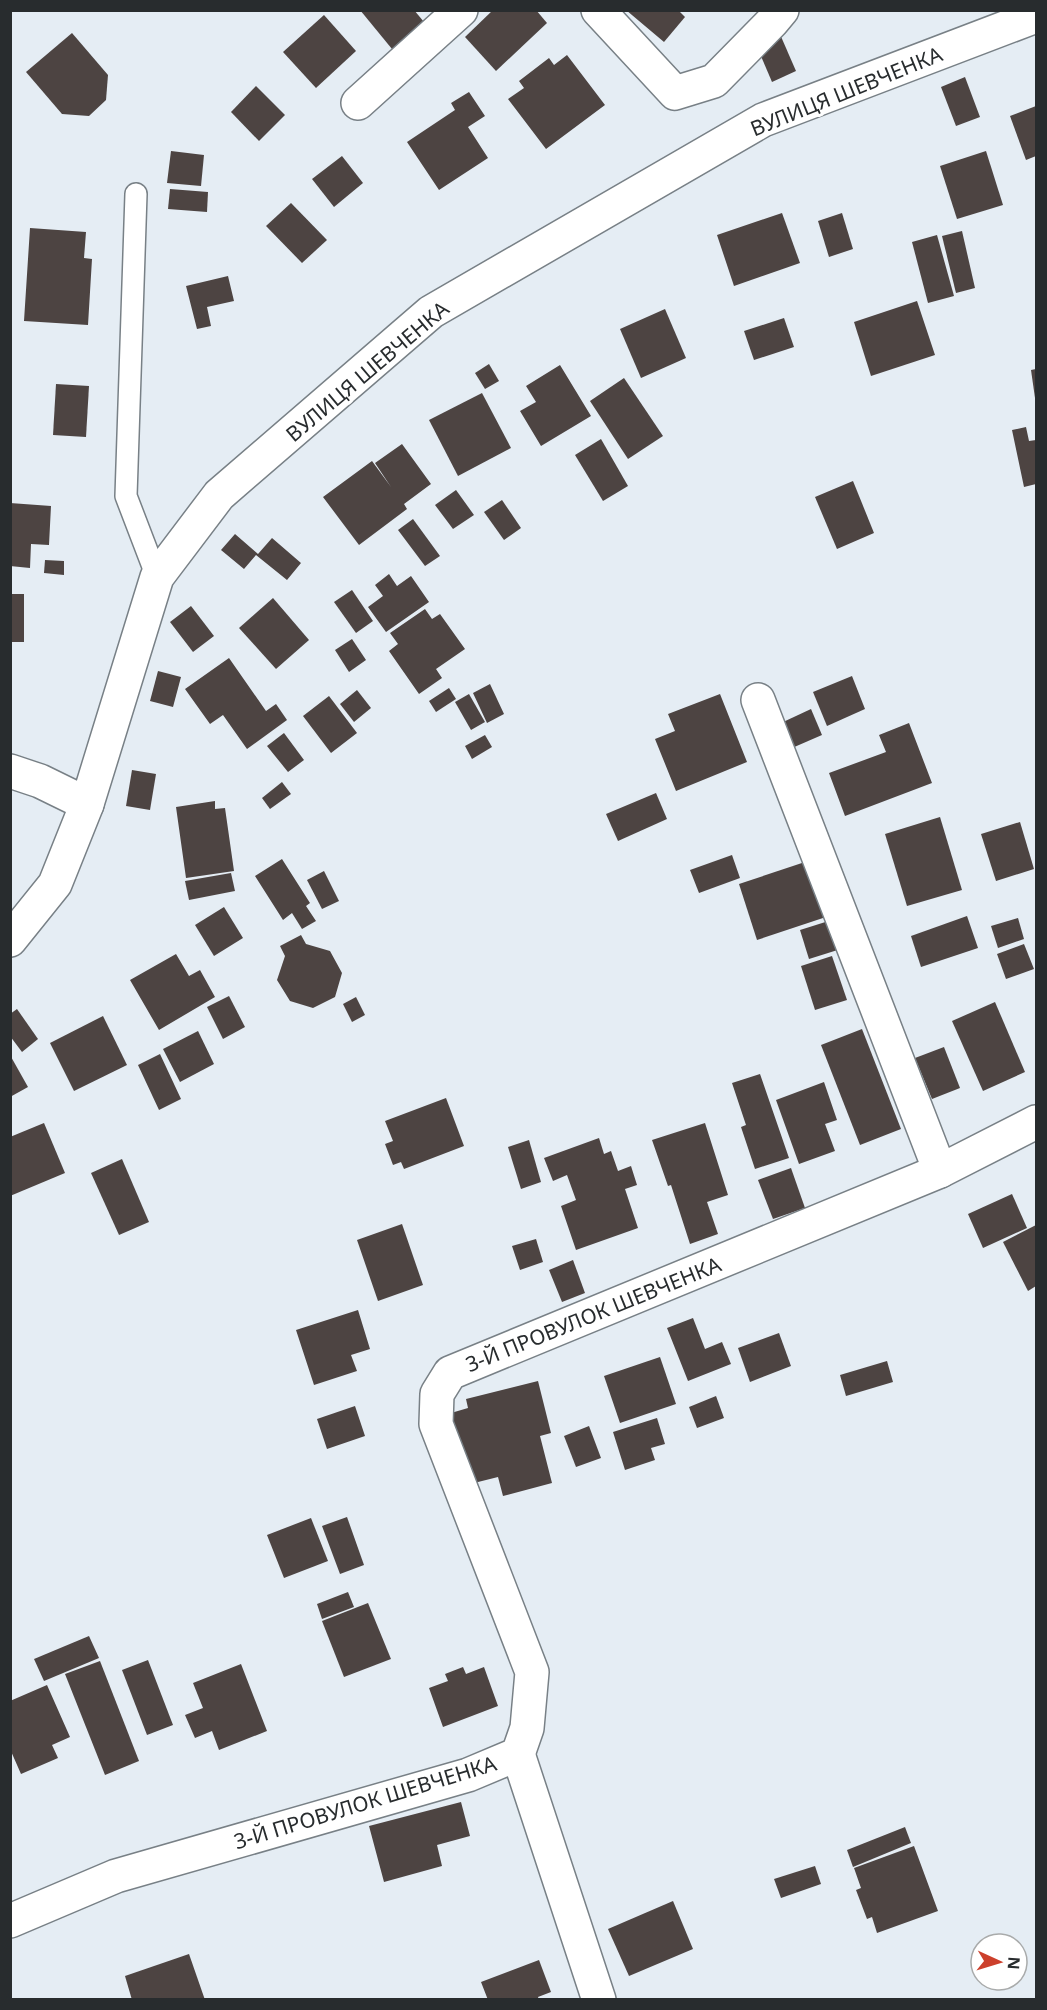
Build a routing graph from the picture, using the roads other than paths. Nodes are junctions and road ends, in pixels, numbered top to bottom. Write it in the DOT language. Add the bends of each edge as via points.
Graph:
graph roads {
  1 [pos="461,10"];
  2 [pos="598,10"];
  3 [pos="782,10"];
  4 [pos="1036,16"];
  5 [pos="358,103"];
  6 [pos="136,194"];
  7 [pos="157,577"];
  8 [pos="758,700"];
  9 [pos="10,771"];
  10 [pos="87,804"];
  11 [pos="10,940"];
  12 [pos="1036,1122"];
  13 [pos="940,1171"];
  14 [pos="518,1754"];
  15 [pos="10,1921"];
  16 [pos="599,2000"];
  1 -- 5 [label="street"];
  2 -- 3 [label="street" via="675,93 714,81"];
  4 -- 7 [label="street, ВУЛИЦЯ ШЕВЧЕНКА" via="763,120 431,312 219,495"];
  6 -- 7 [label="lane" via="126,496"];
  7 -- 10 [label="street, ВУЛИЦЯ ШЕВЧЕНКА"];
  8 -- 13 [label="street"];
  9 -- 10 [label="street"];
  10 -- 11 [label="street, ВУЛИЦЯ ШЕВЧЕНКА" via="55,884"];
  12 -- 13 [label="street, 3-Й ПРОВУЛОК ШЕВЧЕНКА"];
  13 -- 14 [label="street, 3-Й ПРОВУЛОК ШЕВЧЕНКА" via="450,1373 436,1394 436,1424 532,1672 527,1728"];
  14 -- 15 [label="street, 3-Й ПРОВУЛОК ШЕВЧЕНКА" via="468,1775 116,1876"];
  14 -- 16 [label="street"];
}
